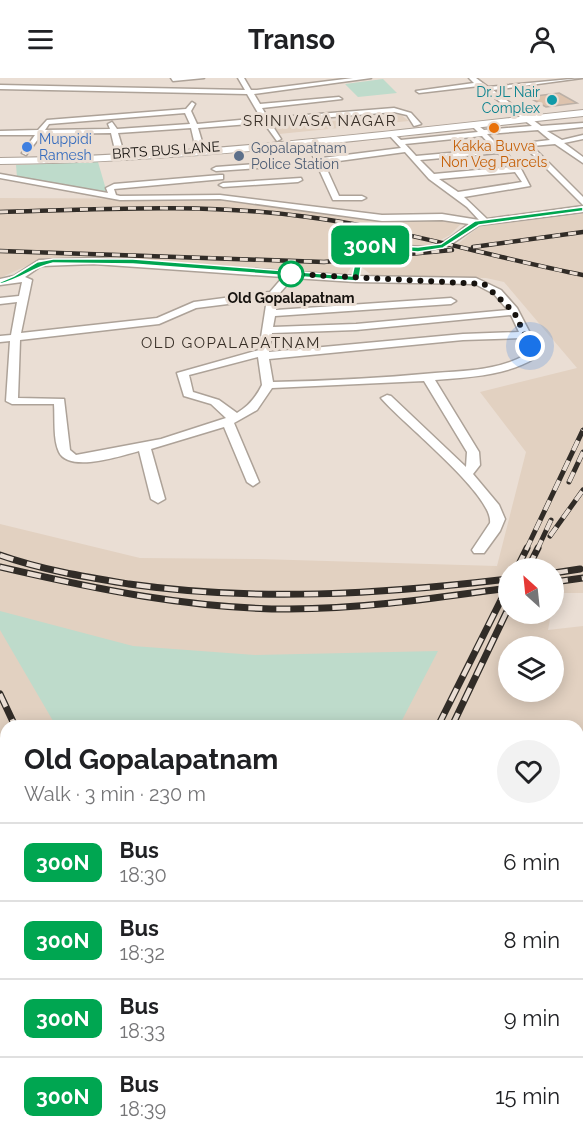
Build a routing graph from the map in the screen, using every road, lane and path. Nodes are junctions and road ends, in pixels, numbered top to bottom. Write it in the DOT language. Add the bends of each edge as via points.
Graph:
graph roads {
  1 [pos="3,78"];
  2 [pos="107,78"];
  3 [pos="201,78"];
  4 [pos="242,78"];
  5 [pos="298,78"];
  6 [pos="316,78"];
  7 [pos="368,78"];
  8 [pos="472,78"];
  9 [pos="579,78"];
  10 [pos="173,79"];
  11 [pos="567,80"];
  12 [pos="86,81"];
  13 [pos="261,81"];
  14 [pos="324,84"];
  15 [pos="481,84"];
  16 [pos="0,85"];
  17 [pos="307,86"];
  18 [pos="583,87"];
  19 [pos="82,89"];
  20 [pos="100,89"];
  21 [pos="489,89"];
  22 [pos="269,91"];
  23 [pos="419,91"];
  24 [pos="193,92"];
  25 [pos="250,92"];
  26 [pos="337,96"];
  27 [pos="354,105"];
  28 [pos="258,106"];
  29 [pos="583,110"];
  30 [pos="188,111"];
  31 [pos="393,116"];
  32 [pos="528,117"];
  33 [pos="111,118"];
  34 [pos="269,124"];
  35 [pos="417,124"];
  36 [pos="583,125"];
  37 [pos="194,126"];
  38 [pos="543,128"];
  39 [pos="114,131"];
  40 [pos="480,131"];
  41 [pos="0,133"];
  42 [pos="40,133"];
  43 [pos="583,137"];
  44 [pos="396,138"];
  45 [pos="277,139"];
  46 [pos="342,140"];
  47 [pos="560,141"];
  48 [pos="311,143"];
  49 [pos="527,144"];
  50 [pos="199,145"];
  51 [pos="499,149"];
  52 [pos="119,150"];
  53 [pos="407,150"];
  54 [pos="209,152"];
  55 [pos="357,156"];
  56 [pos="0,157"];
  57 [pos="22,157"];
  58 [pos="415,158"];
  59 [pos="320,161"];
  60 [pos="583,161"];
  61 [pos="270,165"];
  62 [pos="0,166"];
  63 [pos="517,169"];
  64 [pos="0,176"];
  65 [pos="220,177"];
  66 [pos="432,177"];
  67 [pos="298,180"];
  68 [pos="458,195"];
  69 [pos="113,197"];
  70 [pos="229,198"];
  71 [pos="297,198"];
  72 [pos="362,198"];
  73 [pos="246,200"];
  74 [pos="343,200"];
  75 [pos="583,202"];
  76 [pos="583,209"];
  77 [pos="348,213"];
  78 [pos="481,222"];
  79 [pos="354,253"];
  80 [pos="291,274"];
  81 [pos="16,278"];
  82 [pos="0,282"];
  83 [pos="273,295"];
  84 [pos="23,299"];
  85 [pos="0,301"];
  86 [pos="451,301"];
  87 [pos="514,312"];
  88 [pos="271,314"];
  89 [pos="266,330"];
  90 [pos="526,335"];
  91 [pos="0,339"];
  92 [pos="15,339"];
  93 [pos="13,353"];
  94 [pos="0,354"];
  95 [pos="263,354"];
  96 [pos="428,378"];
  97 [pos="6,380"];
  98 [pos="268,385"];
  99 [pos="387,398"];
  100 [pos="232,420"];
  101 [pos="144,445"];
  102 [pos="468,474"];
  103 [pos="253,482"];
  104 [pos="158,499"];
  105 [pos="479,550"];
  1 -- 16 [label="street"];
  2 -- 20 [label="street"];
  3 -- 10 [label="street"];
  4 -- 25 [label="street"];
  5 -- 17 [label="street"];
  6 -- 14 [label="street"];
  7 -- 14 [label="street"];
  8 -- 15 [label="street"];
  9 -- 11 [label="street"];
  11 -- 18 [label="street"];
  11 -- 21 [label="street"];
  12 -- 19 [label="street"];
  13 -- 22 [label="street"];
  14 -- 17 [label="street"];
  15 -- 21 [label="street"];
  15 -- 23 [label="street"];
  16 -- 19 [label="street"];
  17 -- 22 [label="street"];
  19 -- 20 [label="street"];
  20 -- 24 [label="street"];
  21 -- 32 [label="street"];
  22 -- 25 [label="street"];
  24 -- 25 [label="street"];
  24 -- 30 [label="street"];
  25 -- 28 [label="street"];
  26 -- 28 [label="street"];
  27 -- 28 [label="street"];
  28 -- 34 [label="street"];
  29 -- 32 [label="main road"];
  30 -- 33 [label="street"];
  30 -- 37 [label="street"];
  31 -- 34 [label="street"];
  32 -- 35 [label="main road"];
  32 -- 38 [label="street"];
  32 -- 40 [label="main road"];
  32 -- 57 [label="main road, BRTS BUS LANE" via="208,148"];
  33 -- 39 [label="street"];
  33 -- 42 [label="street" via="47,122"];
  34 -- 35 [label="street" via="394,110 409,114"];
  34 -- 37 [label="street"];
  34 -- 45 [label="street"];
  35 -- 45 [label="main road"];
  36 -- 38 [label="street"];
  37 -- 39 [label="street"];
  37 -- 50 [label="street"];
  38 -- 40 [label="street"];
  38 -- 47 [label="street"];
  39 -- 42 [label="street"];
  39 -- 52 [label="street"];
  40 -- 44 [label="main road"];
  40 -- 51 [label="street"];
  41 -- 42 [label="street"];
  42 -- 57 [label="street"];
  43 -- 47 [label="street"];
  44 -- 46 [label="main road"];
  44 -- 53 [label="street"];
  45 -- 50 [label="main road"];
  46 -- 48 [label="main road"];
  46 -- 55 [label="street"];
  47 -- 49 [label="street"];
  47 -- 60 [label="street"];
  48 -- 54 [label="main road"];
  48 -- 59 [label="street"];
  49 -- 51 [label="street"];
  49 -- 75 [label="street"];
  50 -- 52 [label="main road"];
  51 -- 58 [label="street"];
  51 -- 63 [label="street"];
  52 -- 57 [label="main road"];
  53 -- 55 [label="street"];
  53 -- 58 [label="street"];
  54 -- 57 [label="main road"];
  54 -- 65 [label="street"];
  55 -- 59 [label="street"];
  56 -- 57 [label="main road"];
  57 -- 62 [label="main road"];
  58 -- 66 [label="street"];
  59 -- 74 [label="street" via="336,198"];
  61 -- 65 [label="street"];
  63 -- 66 [label="street"];
  63 -- 68 [label="street" via="528,182 525,186"];
  64 -- 69 [label="street"];
  65 -- 67 [label="street"];
  65 -- 69 [label="street" via="114,186 110,188"];
  65 -- 70 [label="street"];
  66 -- 68 [label="street"];
  68 -- 78 [label="street"];
  69 -- 70 [label="street"];
  70 -- 73 [label="street"];
  71 -- 73 [label="street"];
  72 -- 74 [label="street"];
  73 -- 77 [label="street"];
  74 -- 77 [label="street"];
  76 -- 78 [label="street"];
  77 -- 78 [label="street"];
  78 -- 79 [label="street" via="443,246 418,250 362,244 352,248"];
  80 -- 81 [label="street" via="63,261 39,263"];
  80 -- 83 [label="street"];
  80 -- 87 [label="street" via="357,273 476,281 492,289"];
  81 -- 82 [label="street"];
  81 -- 84 [label="street" via="27,280"];
  83 -- 88 [label="street"];
  83 -- 92 [label="street" via="194,305 159,321"];
  84 -- 85 [label="street"];
  84 -- 92 [label="street"];
  86 -- 88 [label="street"];
  87 -- 89 [label="street" via="356,327"];
  87 -- 90 [label="street"];
  88 -- 89 [label="street"];
  89 -- 95 [label="street"];
  90 -- 95 [label="street"];
  90 -- 96 [label="street" via="531,356 527,362"];
  91 -- 92 [label="street"];
  92 -- 93 [label="street"];
  93 -- 94 [label="street"];
  93 -- 97 [label="street"];
  95 -- 98 [label="street"];
  95 -- 100 [label="street" via="183,373 188,394 215,402"];
  96 -- 98 [label="street"];
  96 -- 102 [label="street" via="473,452 474,465"];
  97 -- 101 [label="street" via="14,402 60,401 64,450 69,457 85,458"];
  98 -- 100 [label="street" via="261,399"];
  99 -- 102 [label="street"];
  100 -- 101 [label="street"];
  100 -- 103 [label="street"];
  101 -- 104 [label="street"];
  102 -- 105 [label="street" via="498,516"];
}
